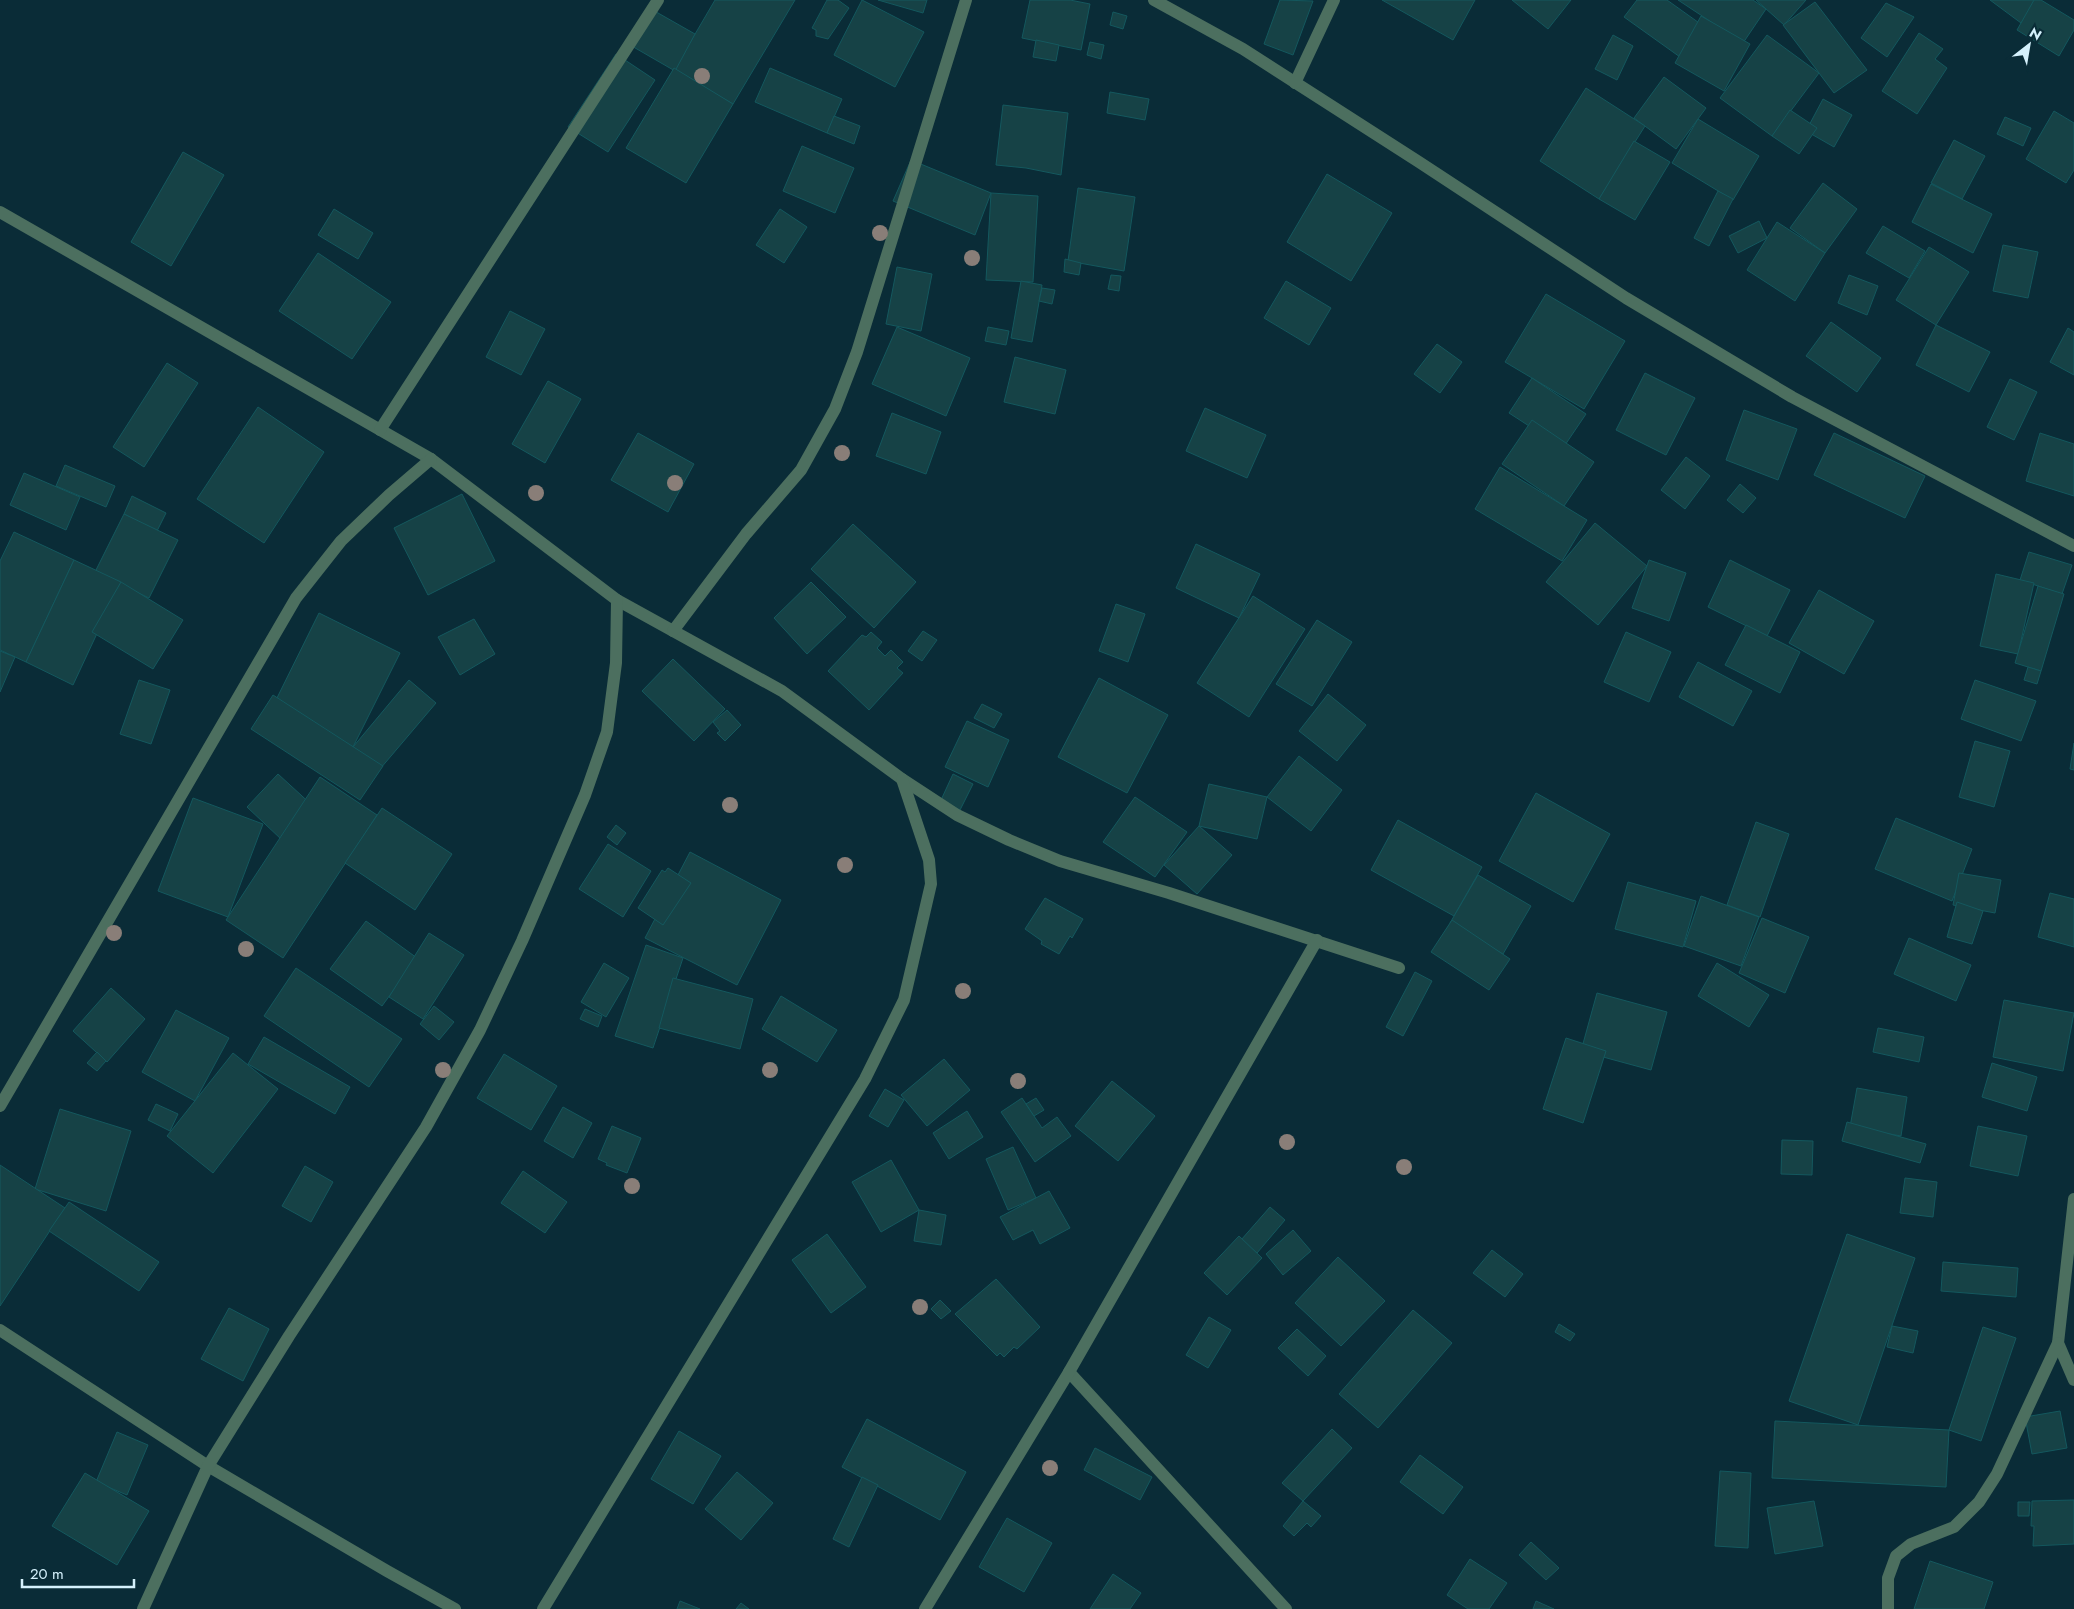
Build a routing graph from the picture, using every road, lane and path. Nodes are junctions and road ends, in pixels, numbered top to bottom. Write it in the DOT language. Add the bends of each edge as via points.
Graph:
graph roads {
  1 [pos="658,0"];
  2 [pos="966,0"];
  3 [pos="1154,0"];
  4 [pos="1334,0"];
  5 [pos="1295,83"];
  6 [pos="0,212"];
  7 [pos="380,430"];
  8 [pos="431,459"];
  9 [pos="2074,546"];
  10 [pos="618,600"];
  11 [pos="673,631"];
  12 [pos="902,779"];
  13 [pos="1317,940"];
  14 [pos="1399,968"];
  15 [pos="0,1106"];
  16 [pos="2074,1199"];
  17 [pos="0,1330"];
  18 [pos="2058,1344"];
  19 [pos="1069,1372"];
  20 [pos="2074,1380"];
  21 [pos="208,1466"];
  22 [pos="143,1609"];
  23 [pos="455,1609"];
  24 [pos="543,1609"];
  25 [pos="926,1609"];
  26 [pos="1286,1609"];
  27 [pos="1888,1609"];
  1 -- 7 [label="street"];
  2 -- 11 [label="street" via="857,352 835,409 801,470 746,534"];
  3 -- 5 [label="street" via="1243,49"];
  4 -- 5 [label="street"];
  5 -- 9 [label="street" via="1626,298 1776,387"];
  6 -- 7 [label="street"];
  7 -- 8 [label="street"];
  8 -- 10 [label="street"];
  8 -- 15 [label="street" via="341,541 296,598"];
  10 -- 11 [label="street"];
  10 -- 21 [label="street" via="616,663 608,732 585,795 480,1030 426,1127"];
  11 -- 12 [label="street" via="782,691"];
  12 -- 13 [label="street" via="957,815 1008,840 1060,860"];
  12 -- 24 [label="street" via="929,860 931,884 904,1000 865,1079"];
  13 -- 14 [label="street"];
  13 -- 19 [label="street"];
  16 -- 18 [label="street"];
  17 -- 21 [label="street"];
  18 -- 20 [label="street"];
  18 -- 27 [label="street" via="1997,1474 1979,1502 1954,1527 1911,1544 1896,1556 1888,1578"];
  19 -- 25 [label="street"];
  19 -- 26 [label="street"];
  21 -- 22 [label="street"];
  21 -- 23 [label="street"];
}
